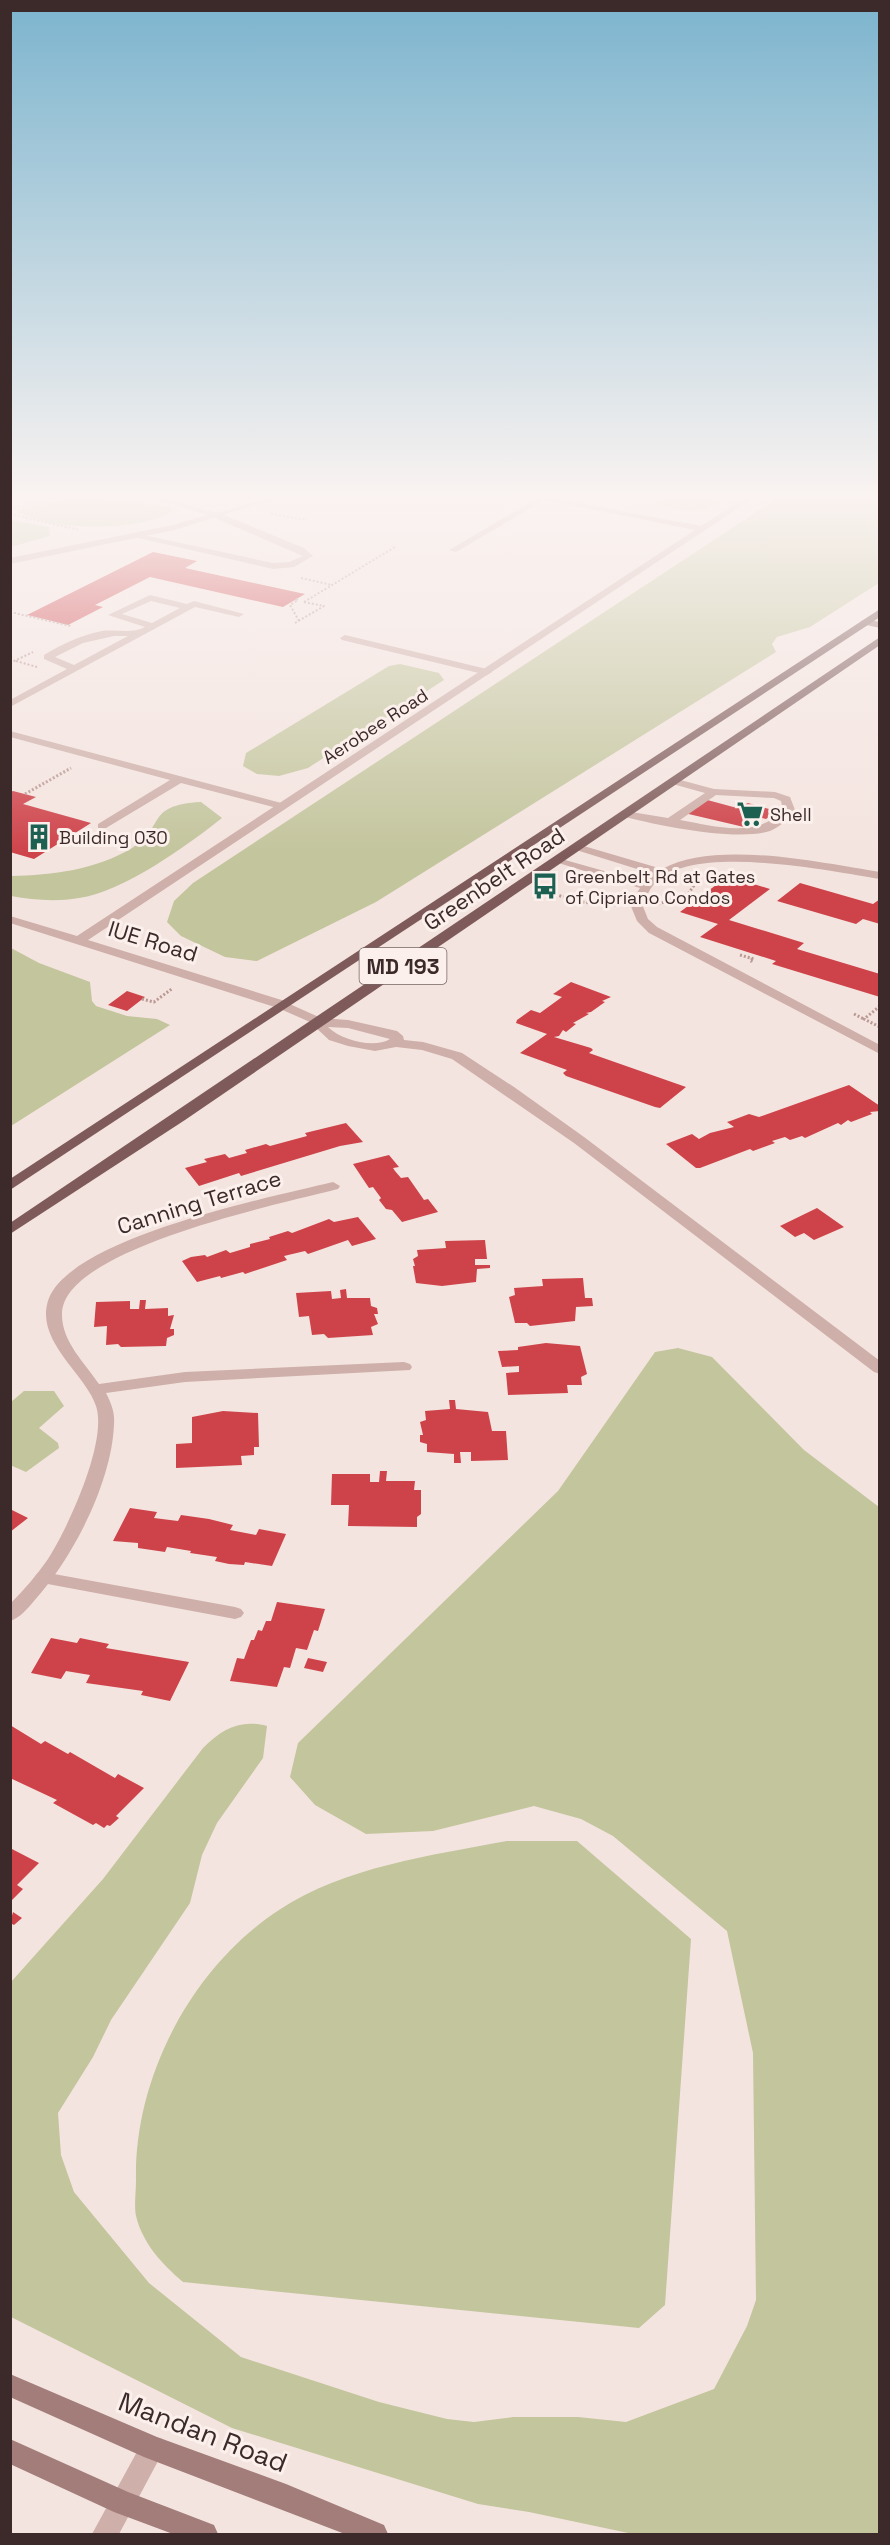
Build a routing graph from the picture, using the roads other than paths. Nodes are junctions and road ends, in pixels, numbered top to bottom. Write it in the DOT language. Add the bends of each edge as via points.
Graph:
graph roads {
  1 [pos="123,618"];
  2 [pos="169,618"];
  3 [pos="569,618"];
  4 [pos="870,618"];
  5 [pos="865,621"];
  6 [pos="879,625"];
  7 [pos="153,626"];
  8 [pos="139,634"];
  9 [pos="345,638"];
  10 [pos="879,640"];
  11 [pos="879,653"];
  12 [pos="839,668"];
  13 [pos="75,669"];
  14 [pos="487,672"];
  15 [pos="10,704"];
  16 [pos="10,734"];
  17 [pos="179,779"];
  18 [pos="673,782"];
  19 [pos="714,792"];
  20 [pos="280,806"];
  21 [pos="625,813"];
  22 [pos="671,822"];
  23 [pos="102,826"];
  24 [pos="577,847"];
  25 [pos="558,861"];
  26 [pos="662,873"];
  27 [pos="879,876"];
  28 [pos="644,886"];
  29 [pos="10,919"];
  30 [pos="79,940"];
  31 [pos="283,1005"];
  32 [pos="318,1022"];
  33 [pos="879,1050"];
  34 [pos="10,1185"];
  35 [pos="333,1185"];
  36 [pos="10,1230"];
  37 [pos="404,1367"];
  38 [pos="879,1370"];
  39 [pos="94,1390"];
  40 [pos="43,1578"];
  41 [pos="235,1613"];
  42 [pos="10,1615"];
  43 [pos="10,2385"];
  44 [pos="153,2448"];
  45 [pos="10,2451"];
  46 [pos="123,2503"];
  47 [pos="105,2535"];
  48 [pos="205,2535"];
  49 [pos="375,2535"];
  1 -- 7 [label="street"];
  2 -- 7 [label="street"];
  3 -- 14 [label="street, Aerobee Road"];
  4 -- 5 [label="main road, Greenbelt Road / MD 193"];
  5 -- 6 [label="street"];
  5 -- 31 [label="main road, Greenbelt Road / MD 193"];
  7 -- 8 [label="street"];
  8 -- 13 [label="street"];
  8 -- 13 [label="street" via="97,634 47,657"];
  9 -- 14 [label="street"];
  10 -- 12 [label="main road, Greenbelt Road / MD 193"];
  11 -- 12 [label="main road"];
  12 -- 18 [label="main road, Greenbelt Road / MD 193"];
  13 -- 15 [label="street"];
  14 -- 20 [label="street, Aerobee Road"];
  16 -- 17 [label="street"];
  17 -- 20 [label="street"];
  17 -- 23 [label="street"];
  18 -- 19 [label="street"];
  18 -- 21 [label="main road, Greenbelt Road / MD 193"];
  19 -- 22 [label="street"];
  19 -- 22 [label="street" via="775,795 786,799 789,810 781,820 758,830"];
  20 -- 30 [label="street, Aerobee Road"];
  21 -- 22 [label="street"];
  21 -- 24 [label="main road, Greenbelt Road / MD 193"];
  24 -- 25 [label="main road, Greenbelt Road / MD 193"];
  24 -- 26 [label="street"];
  25 -- 28 [label="street"];
  25 -- 32 [label="main road, Greenbelt Road / MD 193"];
  26 -- 27 [label="street" via="693,862 738,858"];
  26 -- 28 [label="street"];
  28 -- 33 [label="street" via="636,906 643,921 654,930"];
  29 -- 30 [label="street, IUE Road"];
  30 -- 31 [label="street, IUE Road"];
  31 -- 32 [label="street, IUE Road"];
  31 -- 34 [label="main road, Greenbelt Road / MD 193"];
  32 -- 36 [label="main road, Greenbelt Road / MD 193"];
  32 -- 38 [label="street, IUE Road" via="328,1033 351,1042 382,1047 396,1043 423,1046 457,1056 509,1090"];
  35 -- 39 [label="street, Canning Terrace" via="144,1238 116,1249 70,1280 57,1297 53,1317 57,1334"];
  37 -- 39 [label="street" via="185,1377"];
  39 -- 40 [label="street, Canning Terrace" via="104,1406 107,1425 101,1457 66,1539"];
  40 -- 41 [label="street"];
  40 -- 42 [label="street, Canning Terrace"];
  43 -- 44 [label="street, Mandan Road"];
  44 -- 46 [label="street"];
  44 -- 49 [label="street, Mandan Road"];
  45 -- 46 [label="street"];
  46 -- 47 [label="street"];
  46 -- 48 [label="street"];
}
